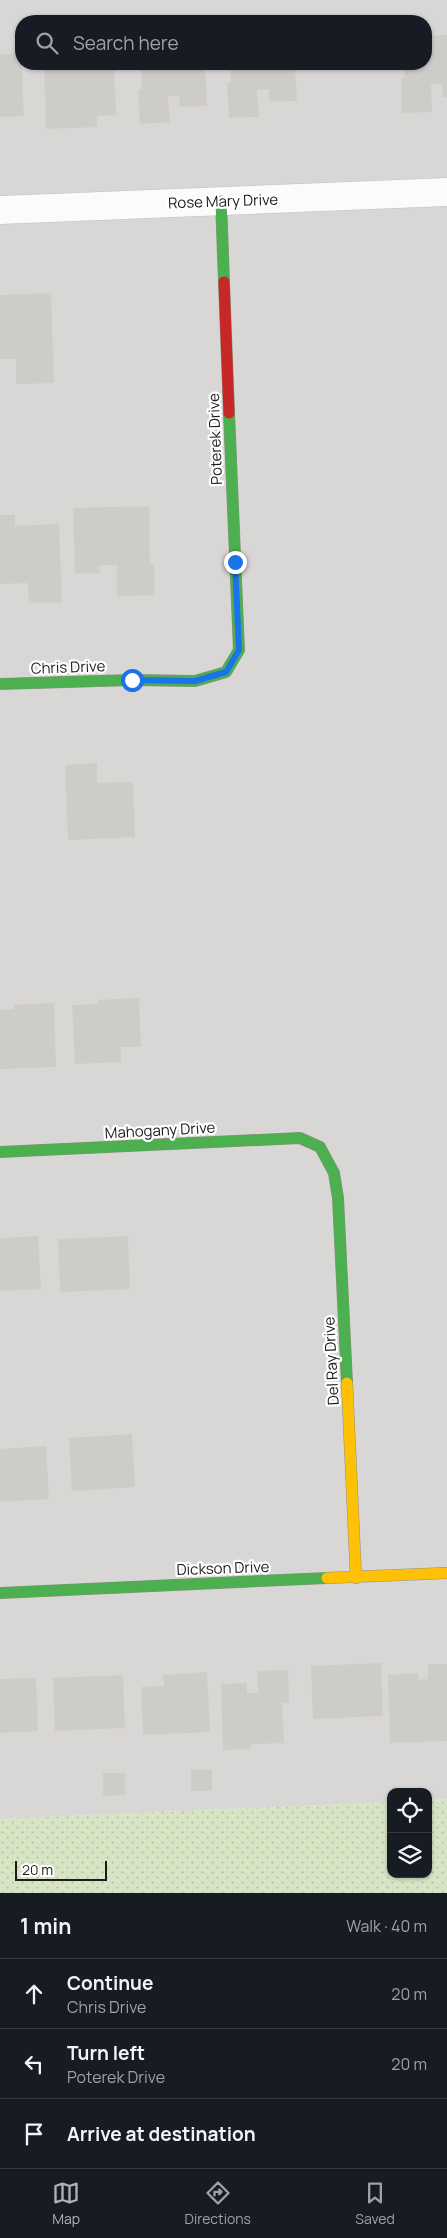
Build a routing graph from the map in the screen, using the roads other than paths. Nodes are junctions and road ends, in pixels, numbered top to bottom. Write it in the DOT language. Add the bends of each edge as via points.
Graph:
graph roads {
  1 [pos="447,192"];
  2 [pos="221,201"];
  3 [pos="0,210"];
  4 [pos="226,672"];
  5 [pos="0,684"];
  6 [pos="320,1147"];
  7 [pos="0,1152"];
  8 [pos="447,1573"];
  9 [pos="356,1578"];
  10 [pos="0,1593"];
  1 -- 2 [label="street, Rose Mary Drive"];
  2 -- 3 [label="street, Rose Mary Drive"];
  2 -- 4 [label="street, Poterek Drive" via="236,617 240,635 239,650"];
  4 -- 5 [label="street, Chris Drive" via="195,681"];
  6 -- 7 [label="street, Mahogany Drive" via="300,1138"];
  6 -- 9 [label="street, Del Ray Drive" via="334,1173 338,1198"];
  8 -- 9 [label="street, Dickson Drive"];
  9 -- 10 [label="street, Dickson Drive"];
}
